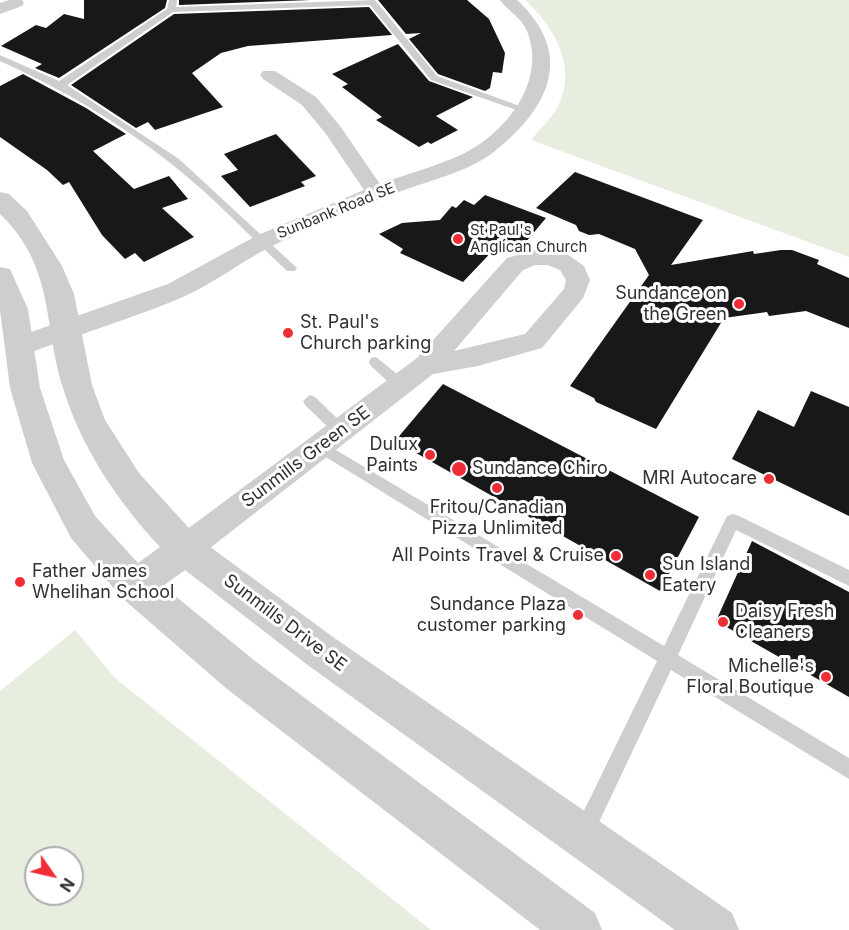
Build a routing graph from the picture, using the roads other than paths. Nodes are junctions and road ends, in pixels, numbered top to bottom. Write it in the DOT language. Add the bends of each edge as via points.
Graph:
graph roads {
  1 [pos="173,0"];
  2 [pos="507,0"];
  3 [pos="371,1"];
  4 [pos="16,3"];
  5 [pos="0,9"];
  6 [pos="171,10"];
  7 [pos="0,58"];
  8 [pos="269,75"];
  9 [pos="60,85"];
  10 [pos="526,110"];
  11 [pos="376,193"];
  12 [pos="0,200"];
  13 [pos="264,240"];
  14 [pos="291,268"];
  15 [pos="0,276"];
  16 [pos="67,330"];
  17 [pos="20,346"];
  18 [pos="376,362"];
  19 [pos="426,365"];
  20 [pos="402,386"];
  21 [pos="310,401"];
  22 [pos="331,438"];
  23 [pos="186,549"];
  24 [pos="849,578"];
  25 [pos="135,586"];
  26 [pos="665,658"];
  27 [pos="849,769"];
  28 [pos="582,835"];
  29 [pos="578,930"];
  30 [pos="715,930"];
  1 -- 6 [label="lane"];
  2 -- 10 [label="street, Sunbank Road SE" via="528,19 542,53 541,78"];
  3 -- 6 [label="lane"];
  3 -- 10 [label="lane" via="434,78"];
  4 -- 5 [label="street"];
  6 -- 9 [label="lane"];
  7 -- 9 [label="lane"];
  8 -- 11 [label="street" via="309,101"];
  9 -- 13 [label="lane" via="175,161"];
  10 -- 11 [label="street, Sunbank Road SE" via="503,135 470,158"];
  11 -- 13 [label="street, Sunbank Road SE"];
  12 -- 16 [label="street, Sunmills Drive SE" via="18,217 49,266 60,294"];
  13 -- 14 [label="lane"];
  13 -- 16 [label="street, Sunbank Road SE" via="176,290"];
  15 -- 17 [label="street" via="14,309"];
  16 -- 17 [label="street, Sunbank Road SE"];
  16 -- 23 [label="street, Sunmills Drive SE" via="77,385 91,424 127,483"];
  17 -- 25 [label="street" via="25,388 48,463 83,527"];
  18 -- 20 [label="lane"];
  19 -- 19 [label="street, Sunmills Green SE" via="514,264 522,259 551,257 574,272 578,286 575,292 533,341"];
  19 -- 20 [label="street, Sunmills Green SE"];
  20 -- 22 [label="street, Sunmills Green SE"];
  21 -- 22 [label="lane"];
  22 -- 23 [label="street, Sunmills Green SE"];
  22 -- 26 [label="lane"];
  23 -- 25 [label="street"];
  23 -- 28 [label="street, Sunmills Drive SE" via="319,650"];
  24 -- 26 [label="lane" via="733,521"];
  25 -- 29 [label="street" via="241,675"];
  26 -- 27 [label="lane"];
  26 -- 28 [label="lane"];
  28 -- 30 [label="street, Sunmills Drive SE"];
}
